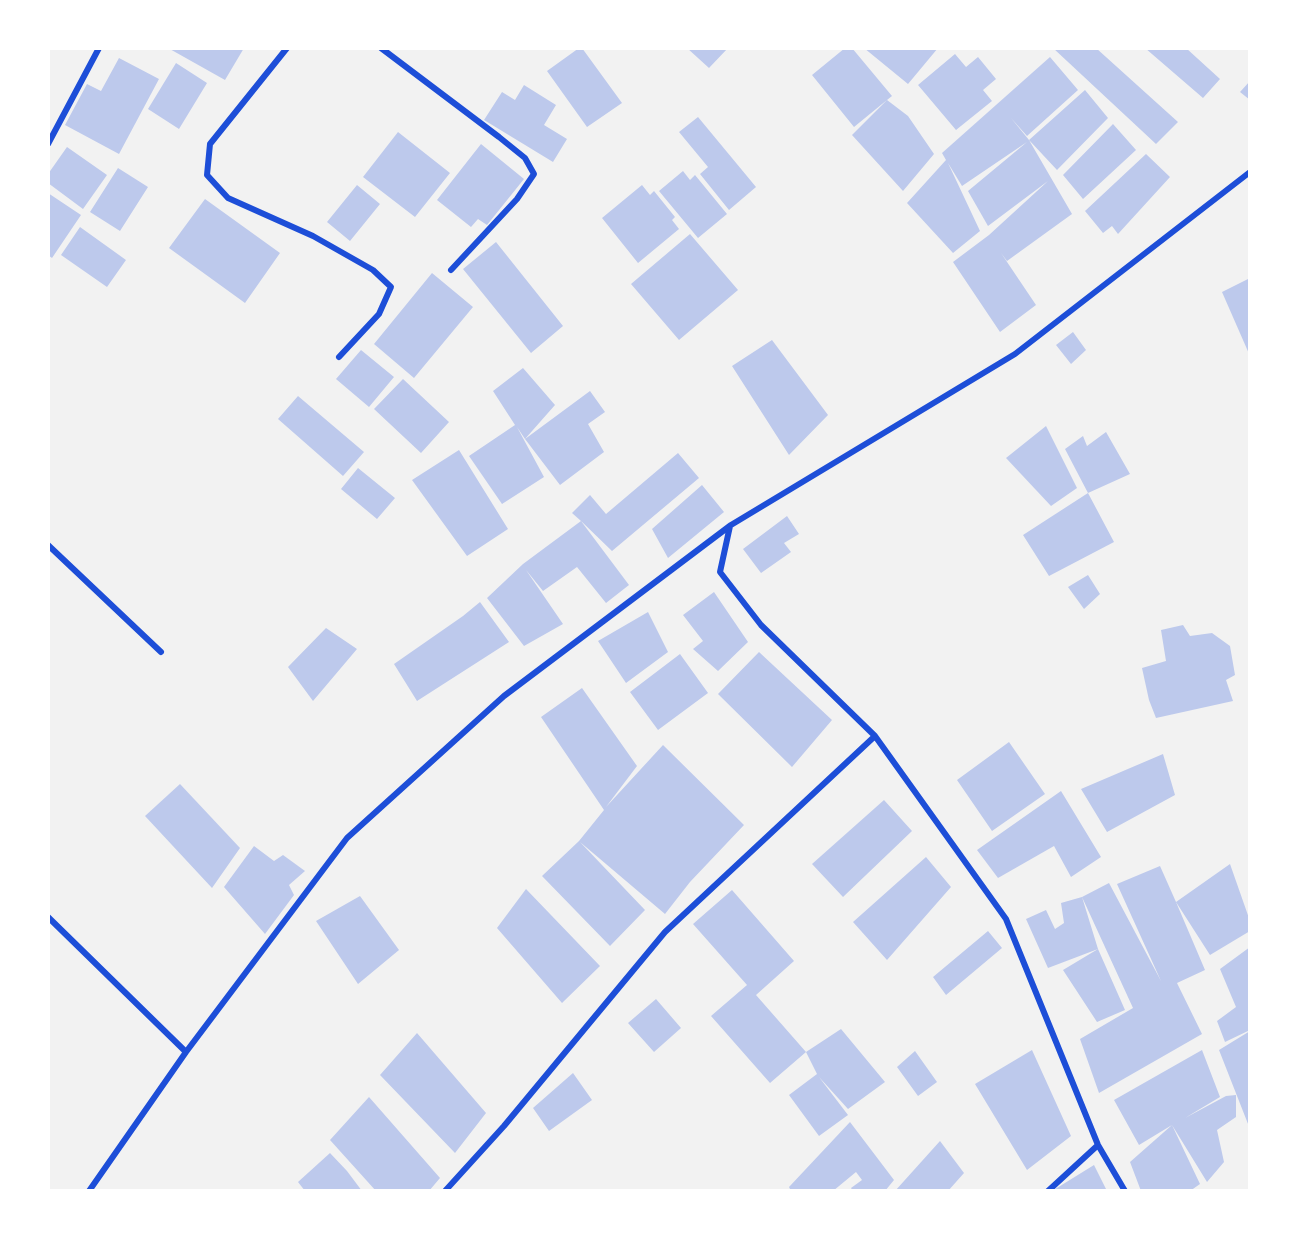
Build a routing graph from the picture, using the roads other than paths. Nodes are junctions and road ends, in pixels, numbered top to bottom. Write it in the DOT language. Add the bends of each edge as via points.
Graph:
graph roads {
  1 [pos="99,48"];
  2 [pos="287,48"];
  3 [pos="381,48"];
  4 [pos="48,144"];
  5 [pos="1250,172"];
  6 [pos="451,270"];
  7 [pos="339,357"];
  8 [pos="731,525"];
  9 [pos="48,545"];
  10 [pos="161,652"];
  11 [pos="875,736"];
  12 [pos="48,917"];
  13 [pos="186,1052"];
  14 [pos="1098,1145"];
  15 [pos="89,1191"];
  16 [pos="445,1191"];
  17 [pos="1048,1191"];
  18 [pos="1125,1191"];
  1 -- 4 [label="street"];
  2 -- 7 [label="street" via="210,144 207,176 228,198 313,236 373,270 391,287 379,314"];
  3 -- 6 [label="street" via="499,136 525,158 534,174 517,199"];
  5 -- 8 [label="street" via="1015,354"];
  8 -- 11 [label="street" via="720,572 761,625"];
  8 -- 13 [label="street" via="504,696 347,838"];
  9 -- 10 [label="street"];
  11 -- 14 [label="street" via="1006,919"];
  11 -- 16 [label="street" via="665,932"];
  12 -- 13 [label="street"];
  13 -- 15 [label="street"];
  14 -- 17 [label="street"];
  14 -- 18 [label="street"];
}
